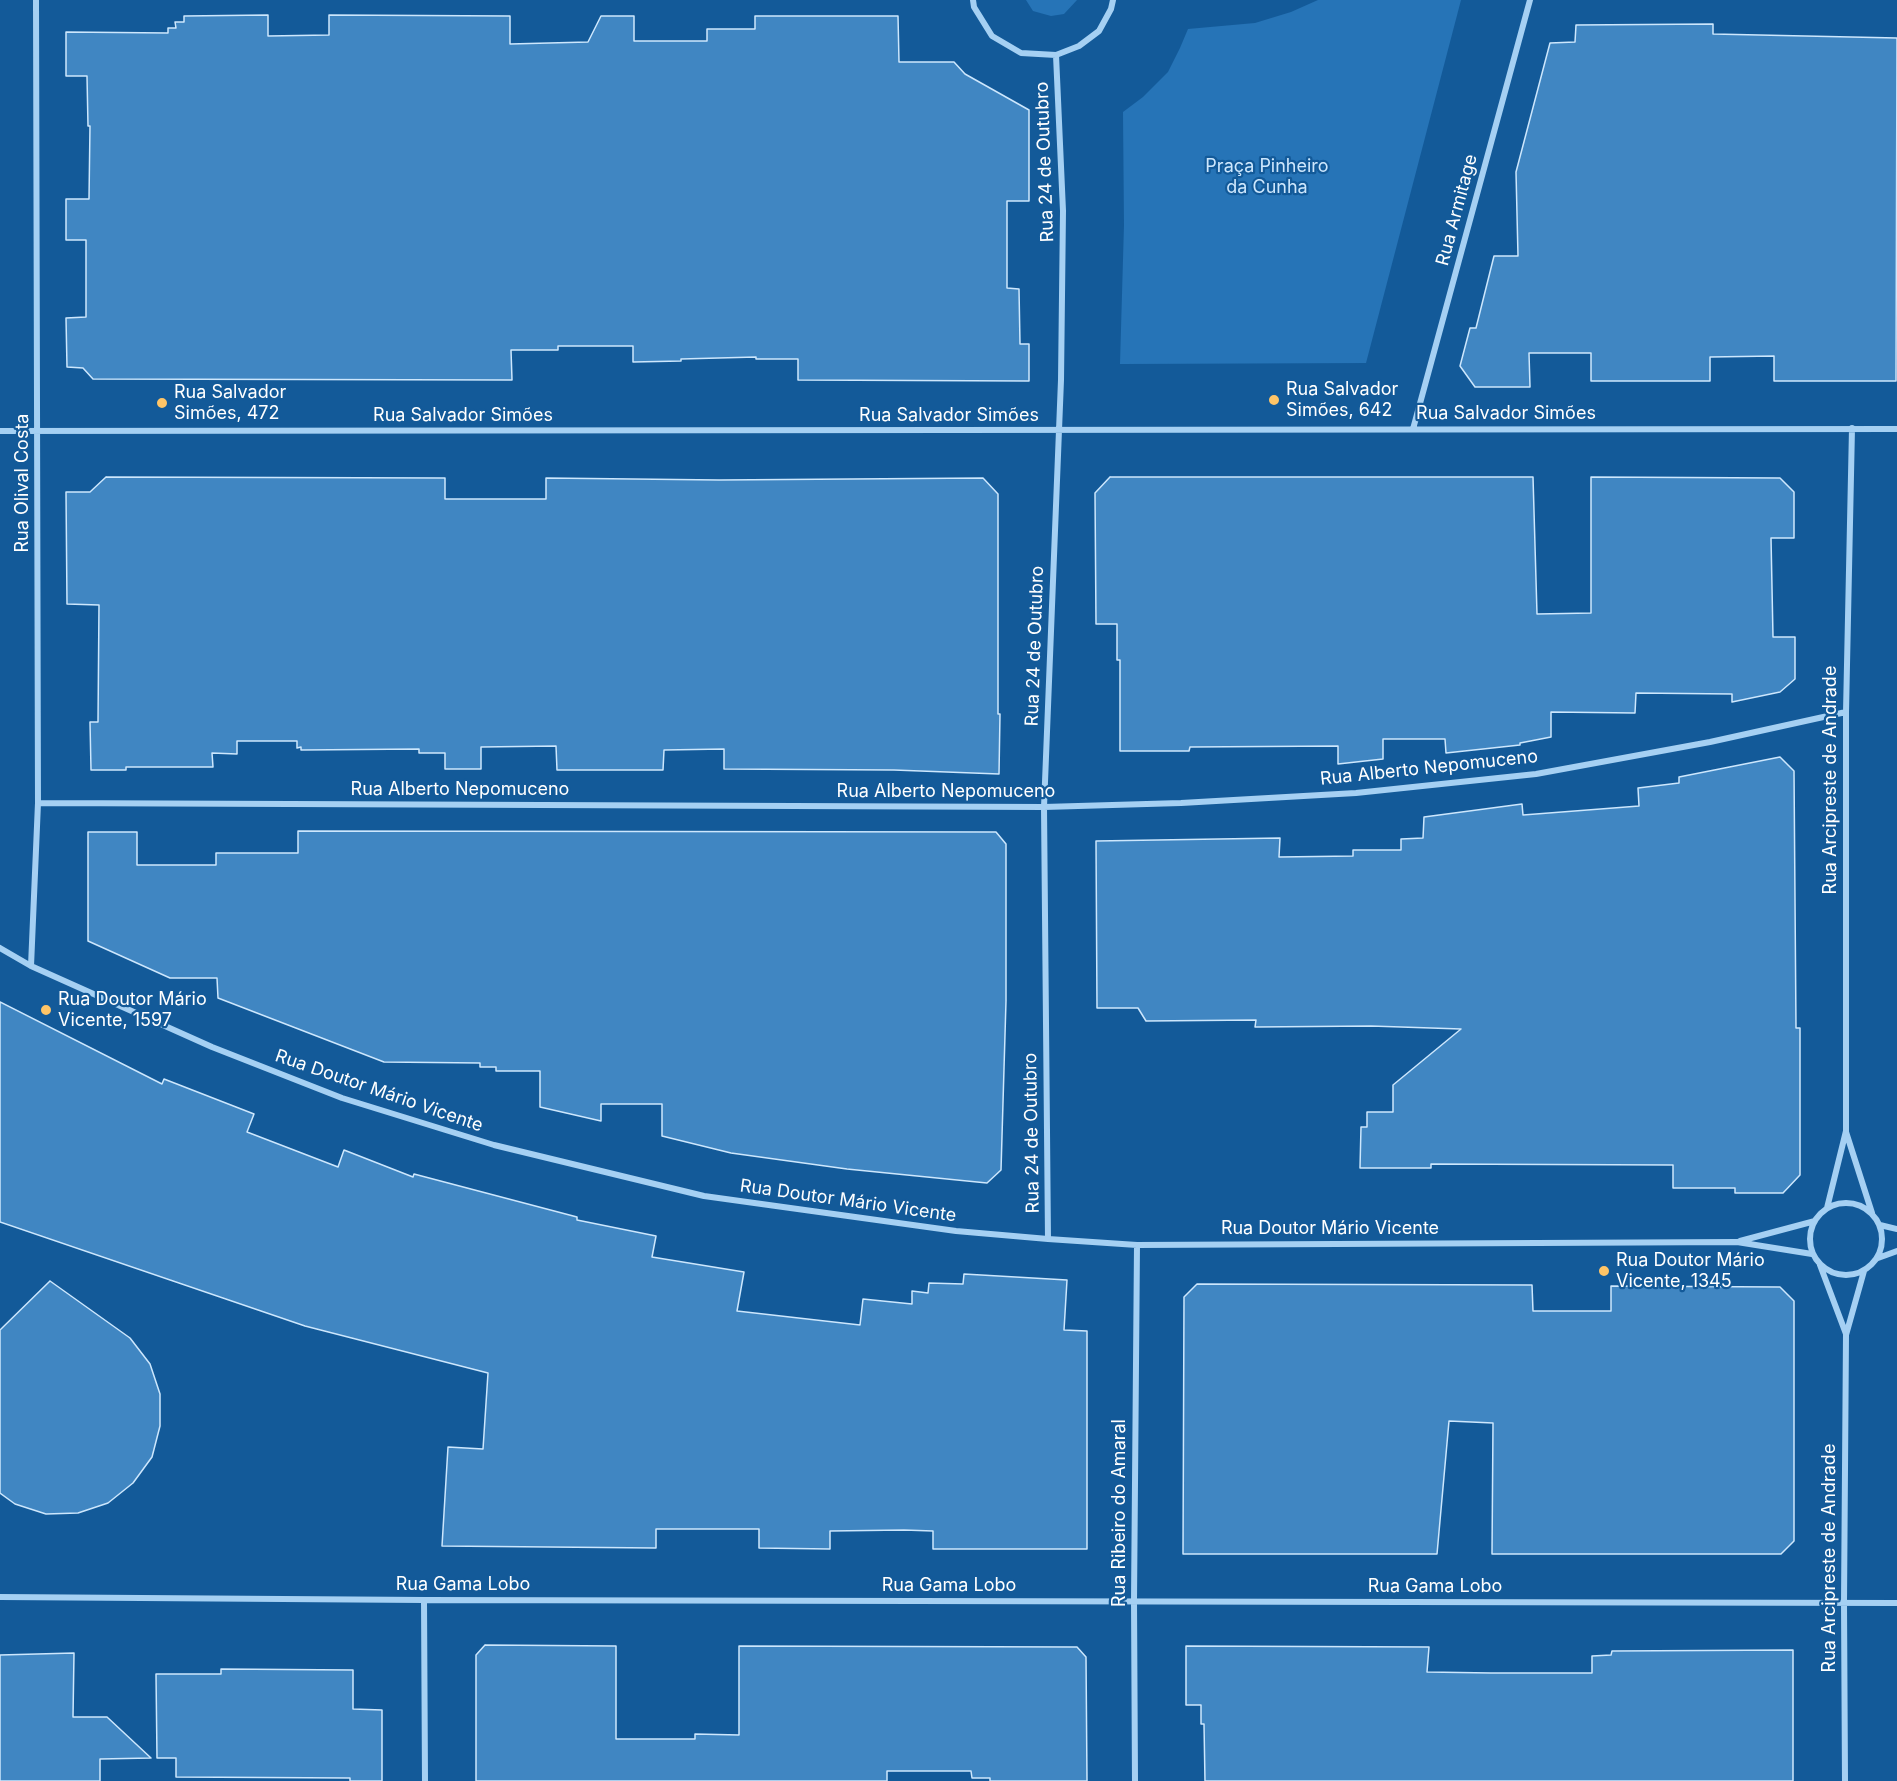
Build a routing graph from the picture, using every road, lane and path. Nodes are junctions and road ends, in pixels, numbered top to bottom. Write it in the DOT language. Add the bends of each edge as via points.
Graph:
graph roads {
  1 [pos="36,0"];
  2 [pos="973,0"];
  3 [pos="1113,0"];
  4 [pos="1530,0"];
  5 [pos="1056,55"];
  6 [pos="1852,428"];
  7 [pos="1413,429"];
  8 [pos="1897,429"];
  9 [pos="0,431"];
  10 [pos="38,431"];
  11 [pos="1058,431"];
  12 [pos="1846,712"];
  13 [pos="38,803"];
  14 [pos="1044,807"];
  15 [pos="0,948"];
  16 [pos="31,966"];
  17 [pos="1846,1131"];
  18 [pos="1827,1208"];
  19 [pos="1872,1213"];
  20 [pos="1815,1221"];
  21 [pos="1880,1225"];
  22 [pos="1897,1229"];
  23 [pos="1048,1239"];
  24 [pos="1737,1242"];
  25 [pos="1137,1245"];
  26 [pos="1897,1251"];
  27 [pos="1812,1254"];
  28 [pos="1878,1258"];
  29 [pos="1820,1265"];
  30 [pos="1864,1271"];
  31 [pos="1846,1335"];
  32 [pos="0,1597"];
  33 [pos="424,1600"];
  34 [pos="1134,1601"];
  35 [pos="1844,1603"];
  36 [pos="1897,1603"];
  37 [pos="425,1781"];
  38 [pos="1135,1781"];
  39 [pos="1845,1781"];
  1 -- 10 [label="street, Rua Olival Costa"];
  2 -- 5 [label="street" via="992,36 1021,53"];
  3 -- 5 [label="street" via="1099,31 1079,46"];
  4 -- 7 [label="street, Rua Armitage"];
  5 -- 11 [label="street, Rua 24 de Outubro" via="1063,211"];
  6 -- 7 [label="street, Rua Salvador Simões"];
  6 -- 8 [label="street, Rua Salvador Simões"];
  6 -- 12 [label="street, Rua Arcipreste de Andrade"];
  7 -- 11 [label="street, Rua Salvador Simões"];
  9 -- 10 [label="street, Rua Salvador Simões"];
  10 -- 11 [label="street, Rua Salvador Simões"];
  10 -- 13 [label="street, Rua Olival Costa"];
  11 -- 14 [label="street, Rua 24 de Outubro"];
  12 -- 14 [label="street, Rua Alberto Nepomuceno" via="1536,774 1356,793"];
  12 -- 17 [label="street, Rua Arcipreste de Andrade"];
  13 -- 14 [label="street, Rua Alberto Nepomuceno"];
  13 -- 16 [label="street, Rua Olival Costa"];
  14 -- 23 [label="street, Rua 24 de Outubro"];
  15 -- 16 [label="street, Rua Doutor Mário Vicente"];
  16 -- 23 [label="street, Rua Doutor Mário Vicente" via="212,1047 331,1094 494,1145 704,1196 956,1231"];
  17 -- 18 [label="street, Rua Arcipreste de Andrade"];
  17 -- 19 [label="street, Rua Arcipreste de Andrade"];
  18 -- 19 [label="street" via="1843,1203 1859,1205"];
  18 -- 20 [label="street"];
  19 -- 21 [label="street"];
  20 -- 24 [label="street, Rua Doutor Mário Vicente"];
  20 -- 27 [label="street" via="1810,1237"];
  21 -- 22 [label="street"];
  21 -- 28 [label="street" via="1883,1241"];
  23 -- 25 [label="street, Rua Doutor Mário Vicente"];
  24 -- 25 [label="street, Rua Doutor Mário Vicente"];
  24 -- 27 [label="street, Rua Doutor Mário Vicente"];
  25 -- 34 [label="street, Rua Ribeiro do Amaral"];
  26 -- 28 [label="street"];
  27 -- 29 [label="street"];
  28 -- 30 [label="street"];
  29 -- 30 [label="street" via="1834,1274 1849,1276"];
  29 -- 31 [label="street, Rua Arcipreste de Andrade"];
  30 -- 31 [label="street, Rua Arcipreste de Andrade"];
  31 -- 35 [label="street, Rua Arcipreste de Andrade"];
  32 -- 33 [label="street, Rua Gama Lobo"];
  33 -- 34 [label="street, Rua Gama Lobo"];
  33 -- 37 [label="street"];
  34 -- 35 [label="street, Rua Gama Lobo"];
  34 -- 38 [label="street, Rua Ribeiro do Amaral"];
  35 -- 36 [label="street, Rua Gama Lobo"];
  35 -- 39 [label="street, Rua Arcipreste de Andrade"];
}
